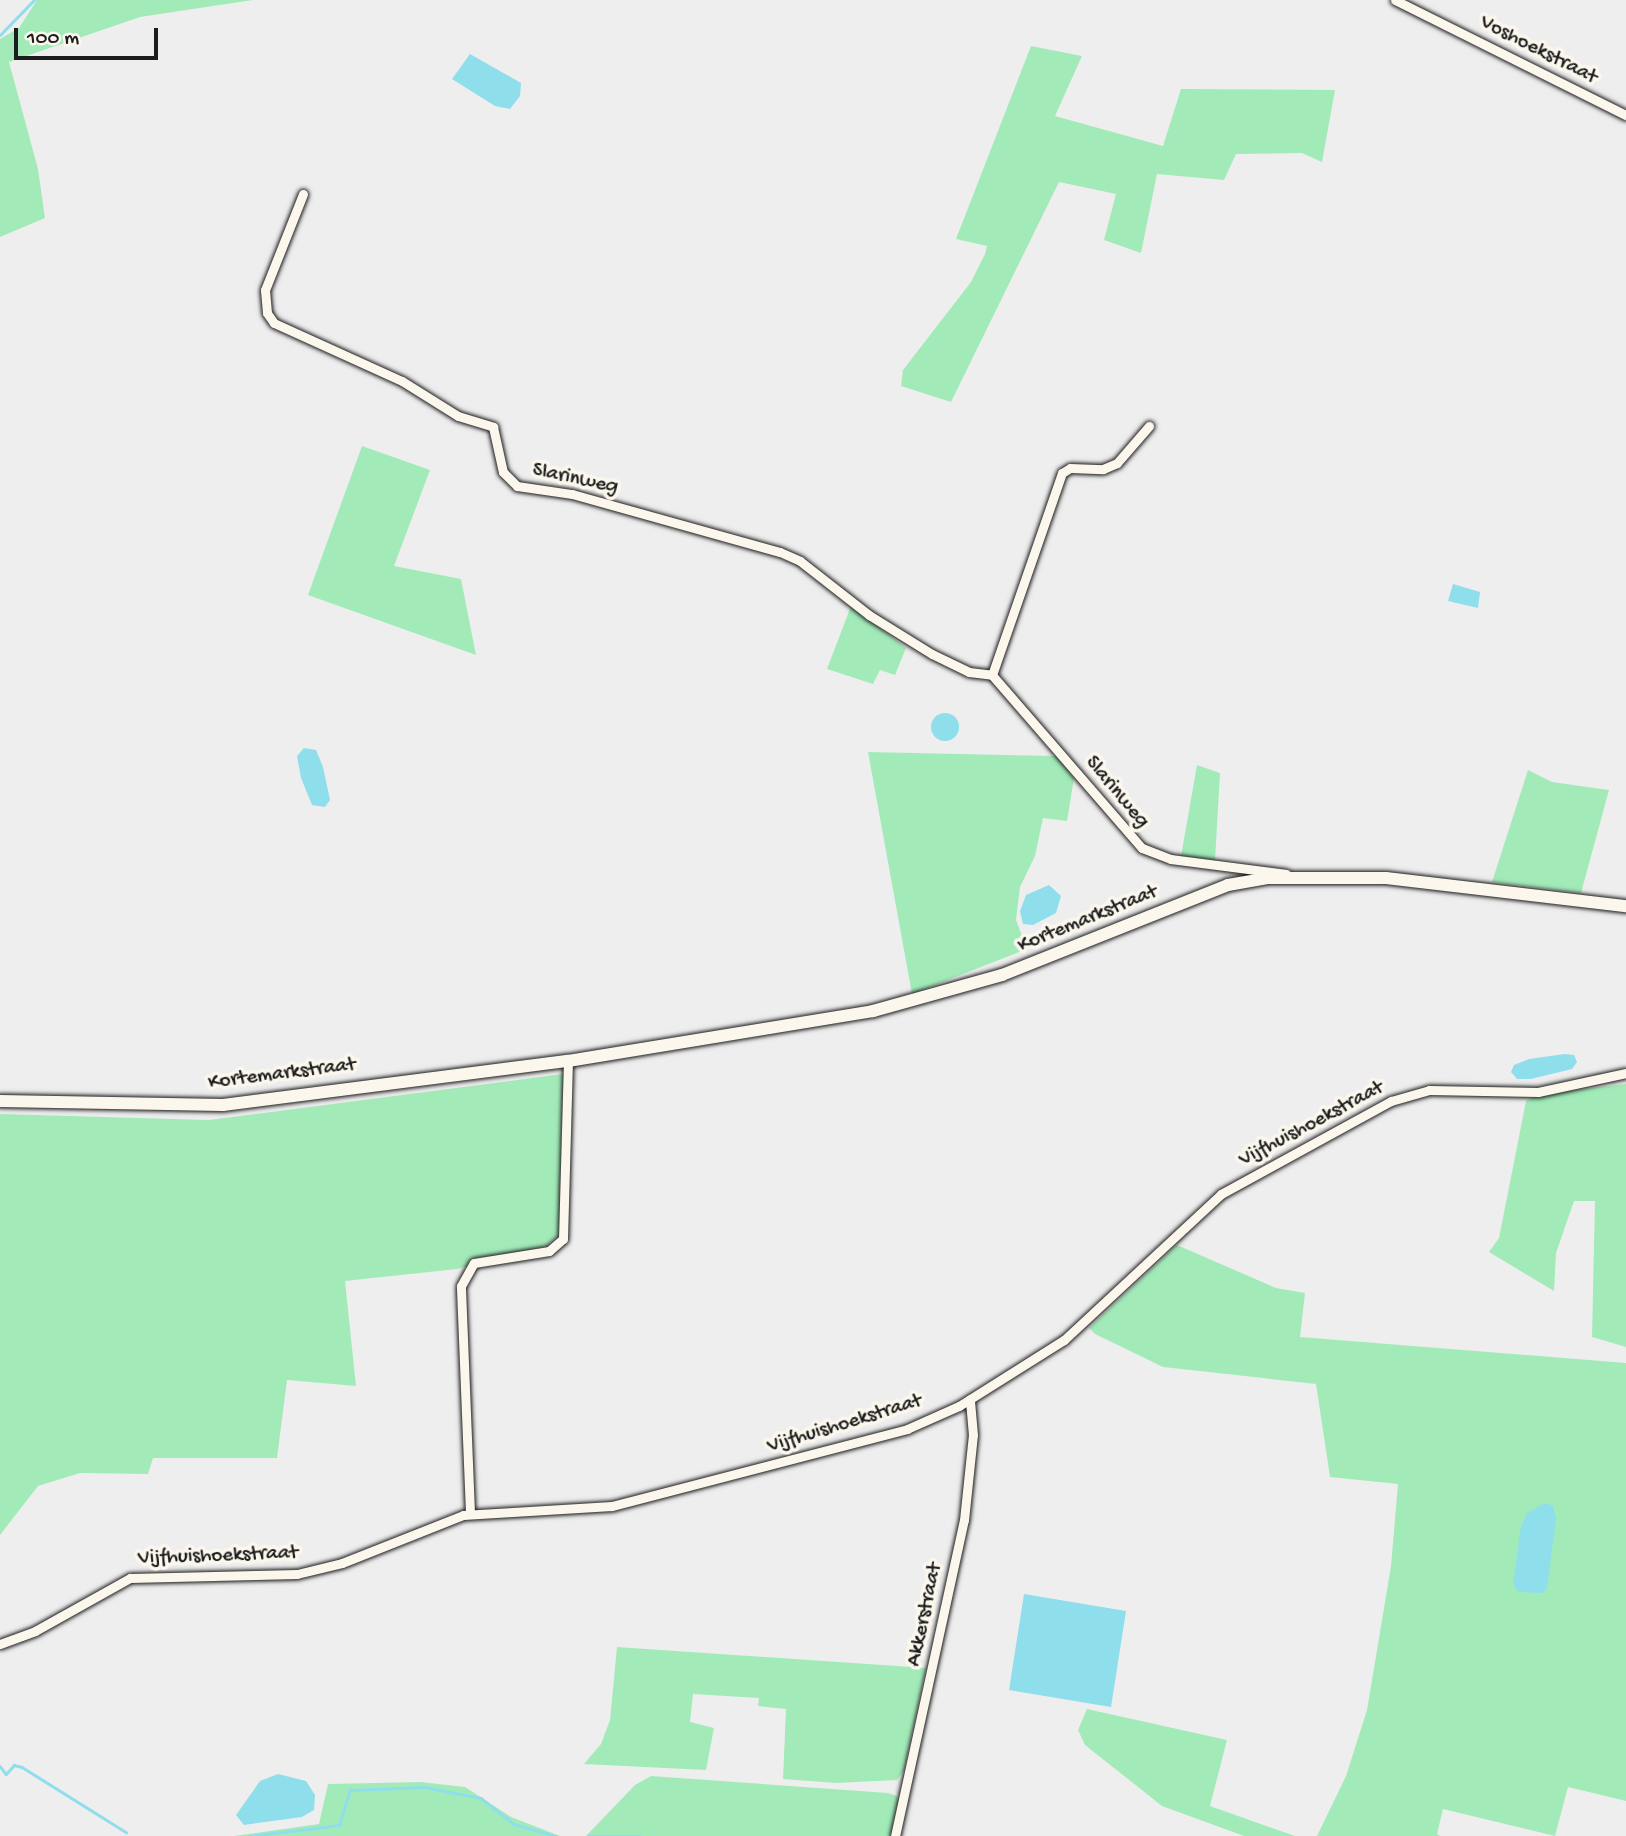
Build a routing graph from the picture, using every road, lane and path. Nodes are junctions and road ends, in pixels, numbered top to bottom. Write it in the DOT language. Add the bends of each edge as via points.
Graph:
graph roads {
  1 [pos="1395,0"];
  2 [pos="1626,115"];
  3 [pos="303,194"];
  4 [pos="1149,426"];
  5 [pos="992,675"];
  6 [pos="1292,875"];
  7 [pos="1626,906"];
  8 [pos="568,1061"];
  9 [pos="1626,1073"];
  10 [pos="0,1101"];
  11 [pos="970,1399"];
  12 [pos="470,1514"];
  13 [pos="0,1644"];
  14 [pos="895,1836"];
  1 -- 2 [label="street, Voshoekstraat"];
  3 -- 5 [label="street, Slarinweg" via="265,290 267,313 274,323 402,381 458,416 493,427 503,472 511,483 625,508 780,552 800,561 876,620 932,654 969,671"];
  4 -- 5 [label="street" via="1117,463 1062,473"];
  5 -- 6 [label="street, Slarinweg" via="1142,848 1171,859"];
  6 -- 7 [label="street, Kortemarkstraat" via="1387,878"];
  6 -- 8 [label="street, Kortemarkstraat" via="1228,886 1002,975 873,1011"];
  8 -- 10 [label="street, Kortemarkstraat" via="223,1105"];
  8 -- 12 [label="street" via="563,1239 549,1251 474,1263 461,1286"];
  9 -- 11 [label="street, Vijfhuishoekstraat" via="1529,1093 1418,1092 1382,1106 1221,1194 1063,1340"];
  11 -- 12 [label="street, Vijfhuishoekstraat" via="885,1436 612,1506"];
  11 -- 14 [label="street, Akkerstraat" via="973,1435 964,1520"];
  12 -- 13 [label="street, Vijfhuishoekstraat" via="342,1563 297,1574 130,1578 35,1631"];
}
